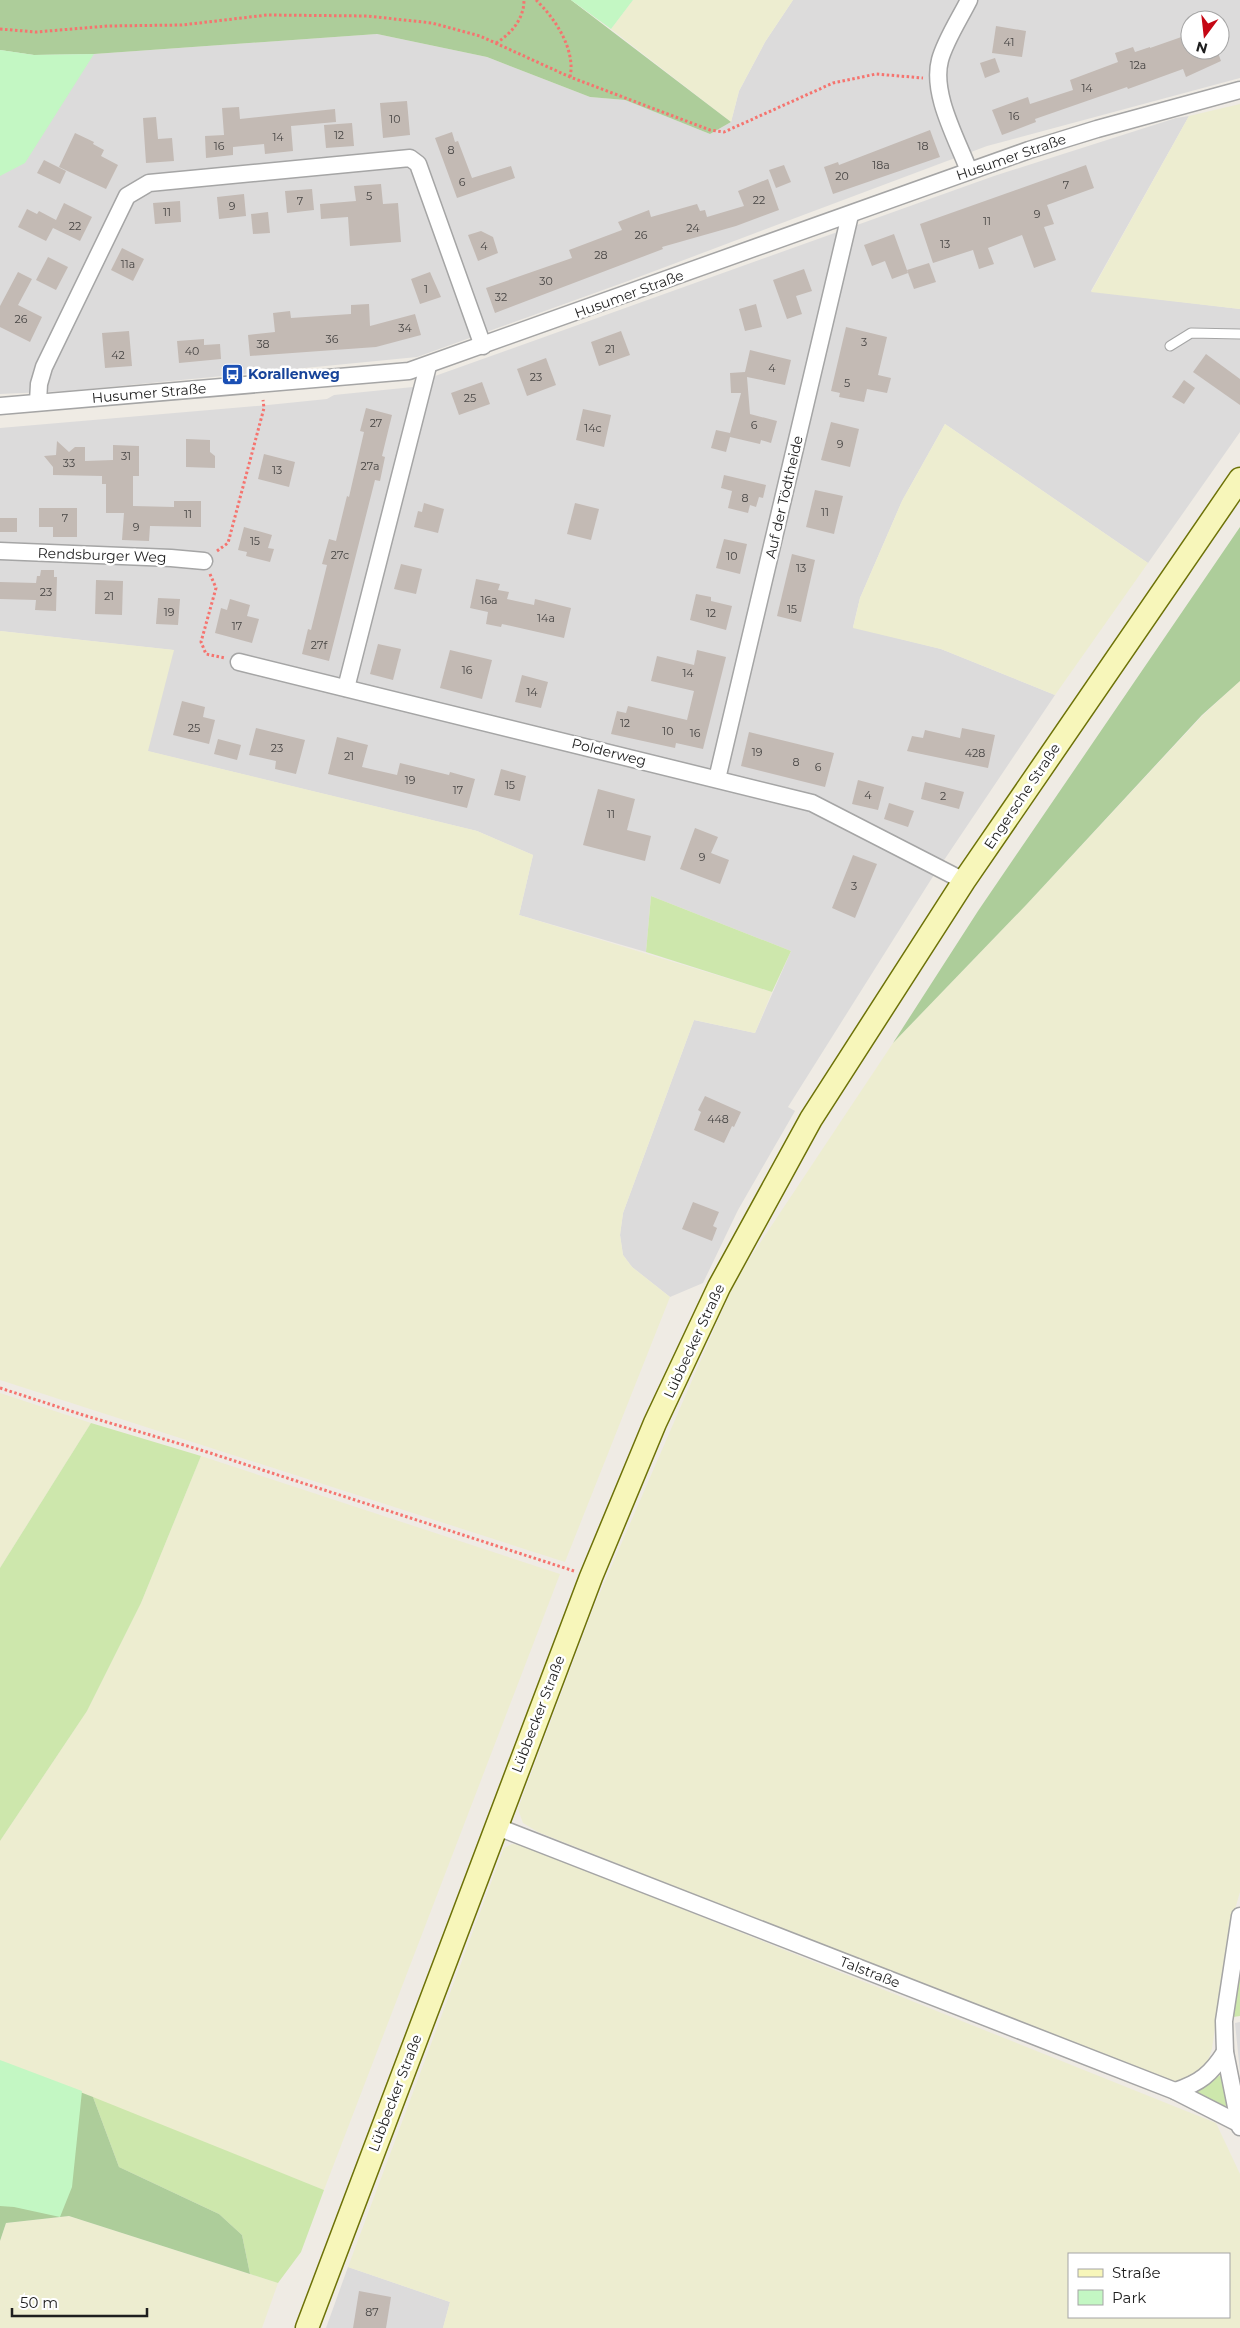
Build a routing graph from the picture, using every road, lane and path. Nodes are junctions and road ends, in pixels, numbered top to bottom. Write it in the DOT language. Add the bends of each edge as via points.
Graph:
graph roads {
  1 [pos="524,0"];
  2 [pos="536,0"];
  3 [pos="969,0"];
  4 [pos="0,29"];
  5 [pos="495,43"];
  6 [pos="570,77"];
  7 [pos="937,79"];
  8 [pos="1240,90"];
  9 [pos="970,171"];
  10 [pos="850,215"];
  11 [pos="1240,334"];
  12 [pos="483,346"];
  13 [pos="1170,346"];
  14 [pos="428,366"];
  15 [pos="262,384"];
  16 [pos="38,402"];
  17 [pos="0,406"];
  18 [pos="1240,479"];
  19 [pos="0,551"];
  20 [pos="204,561"];
  21 [pos="206,654"];
  22 [pos="239,662"];
  23 [pos="346,688"];
  24 [pos="717,779"];
  25 [pos="964,881"];
  26 [pos="811,1119"];
  27 [pos="0,1388"];
  28 [pos="591,1577"];
  29 [pos="495,1826"];
  30 [pos="1240,1916"];
  31 [pos="1225,2052"];
  32 [pos="1175,2092"];
  33 [pos="1239,2125"];
  34 [pos="307,2328"];
  1 -- 5 [label="path" via="519,20 508,35"];
  2 -- 6 [label="path" via="567,45 572,66"];
  3 -- 7 [label="street" via="940,58"];
  4 -- 5 [label="path" via="36,32 108,26 182,25 267,15 367,16 432,23"];
  5 -- 6 [label="path"];
  6 -- 7 [label="path" via="710,130 724,132 833,83 876,74"];
  7 -- 9 [label="street" via="941,98"];
  8 -- 9 [label="street, Husumer Straße" via="1097,129"];
  9 -- 10 [label="street, Husumer Straße"];
  10 -- 12 [label="street, Husumer Straße"];
  10 -- 24 [label="street, Auf der Tödtheide"];
  11 -- 13 [label="lane" via="1191,333"];
  12 -- 14 [label="street, Husumer Straße"];
  12 -- 16 [label="street" via="418,164 410,158 149,183 127,196 44,367"];
  14 -- 15 [label="street, Husumer Straße" via="390,374"];
  14 -- 23 [label="street"];
  15 -- 16 [label="street, Husumer Straße"];
  15 -- 20 [label="path" via="264,408 228,543"];
  16 -- 17 [label="street, Husumer Straße"];
  18 -- 25 [label="main road, Engersche Straße"];
  19 -- 20 [label="street, Rendsburger Weg"];
  20 -- 21 [label="path" via="216,588 201,642"];
  22 -- 23 [label="street, Polderweg"];
  23 -- 24 [label="street, Polderweg"];
  24 -- 25 [label="street, Polderweg" via="812,803"];
  25 -- 26 [label="main road, Engersche Straße"];
  26 -- 28 [label="main road, Lübbecker Straße" via="720,1287 655,1423"];
  27 -- 28 [label="path"];
  28 -- 29 [label="main road, Lübbecker Straße"];
  29 -- 32 [label="street, Talstraße"];
  29 -- 34 [label="main road, Lübbecker Straße"];
  30 -- 31 [label="street" via="1224,2021"];
  31 -- 32 [label="street" via="1200,2081"];
  31 -- 33 [label="street"];
  32 -- 33 [label="street, Talstraße"];
}
